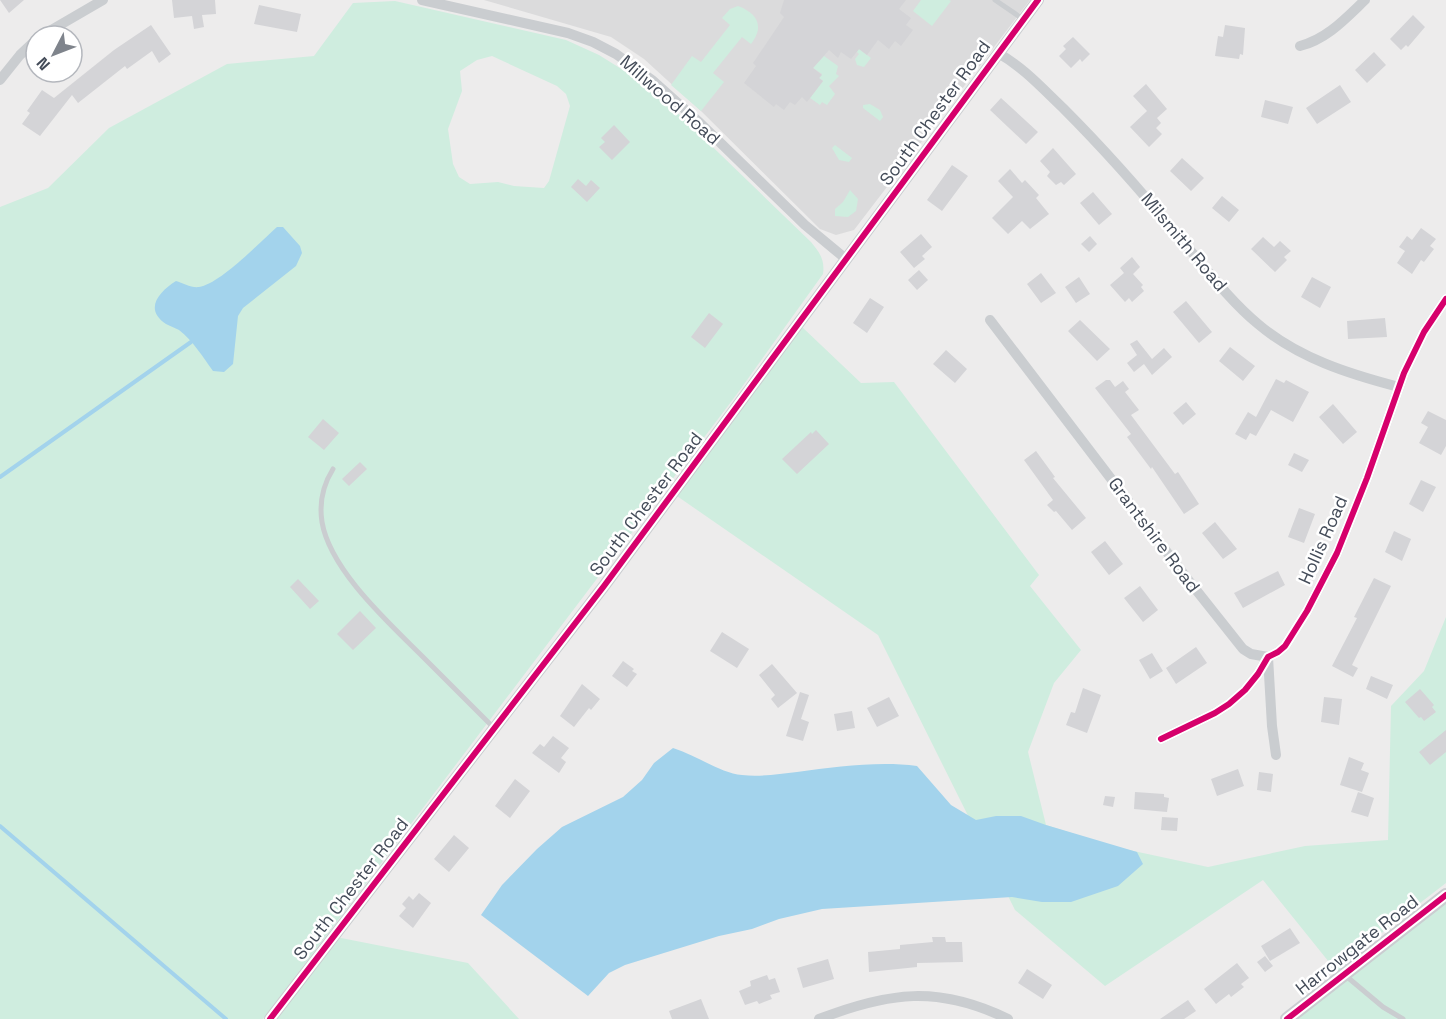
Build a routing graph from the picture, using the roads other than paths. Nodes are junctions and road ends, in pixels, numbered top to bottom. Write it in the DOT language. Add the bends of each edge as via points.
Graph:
graph roads {
  1 [pos="103,0"];
  2 [pos="422,0"];
  3 [pos="995,0"];
  4 [pos="1038,0"];
  5 [pos="1365,0"];
  6 [pos="1023,19"];
  7 [pos="62,24"];
  8 [pos="1300,46"];
  9 [pos="24,51"];
  10 [pos="998,53"];
  11 [pos="0,80"];
  12 [pos="846,260"];
  13 [pos="1446,299"];
  14 [pos="990,320"];
  15 [pos="1398,387"];
  16 [pos="333,469"];
  17 [pos="1268,657"];
  18 [pos="495,729"];
  19 [pos="1161,739"];
  20 [pos="1276,755"];
  21 [pos="1446,895"];
  22 [pos="1345,975"];
  23 [pos="270,1019"];
  24 [pos="819,1019"];
  25 [pos="1008,1019"];
  26 [pos="1287,1019"];
  27 [pos="1403,1019"];
  1 -- 7 [label="street"];
  2 -- 12 [label="street, Millwood Road" via="568,33 616,54 705,127"];
  3 -- 6 [label="lane"];
  4 -- 6 [label="street, South Chester Road"];
  5 -- 8 [label="street" via="1327,35"];
  6 -- 10 [label="street, South Chester Road"];
  9 -- 11 [label="street"];
  10 -- 12 [label="street, South Chester Road"];
  10 -- 15 [label="street, Milsmith Road" via="1027,72 1093,138 1259,325 1327,365"];
  12 -- 18 [label="street, South Chester Road"];
  13 -- 15 [label="street, Hollis Road" via="1424,332"];
  14 -- 17 [label="street, Grantshire Road" via="1243,649"];
  15 -- 17 [label="street, Hollis Road" via="1337,554 1285,646"];
  16 -- 18 [label="lane" via="324,488 322,523 347,574 384,618"];
  17 -- 19 [label="street, Hollis Road" via="1245,690 1229,704"];
  17 -- 20 [label="street"];
  18 -- 23 [label="street, South Chester Road"];
  21 -- 22 [label="main road, Harrowgate Road"];
  22 -- 26 [label="main road, Harrowgate Road"];
  22 -- 27 [label="lane"];
  24 -- 25 [label="street" via="878,999 929,995 968,1002"];
}
